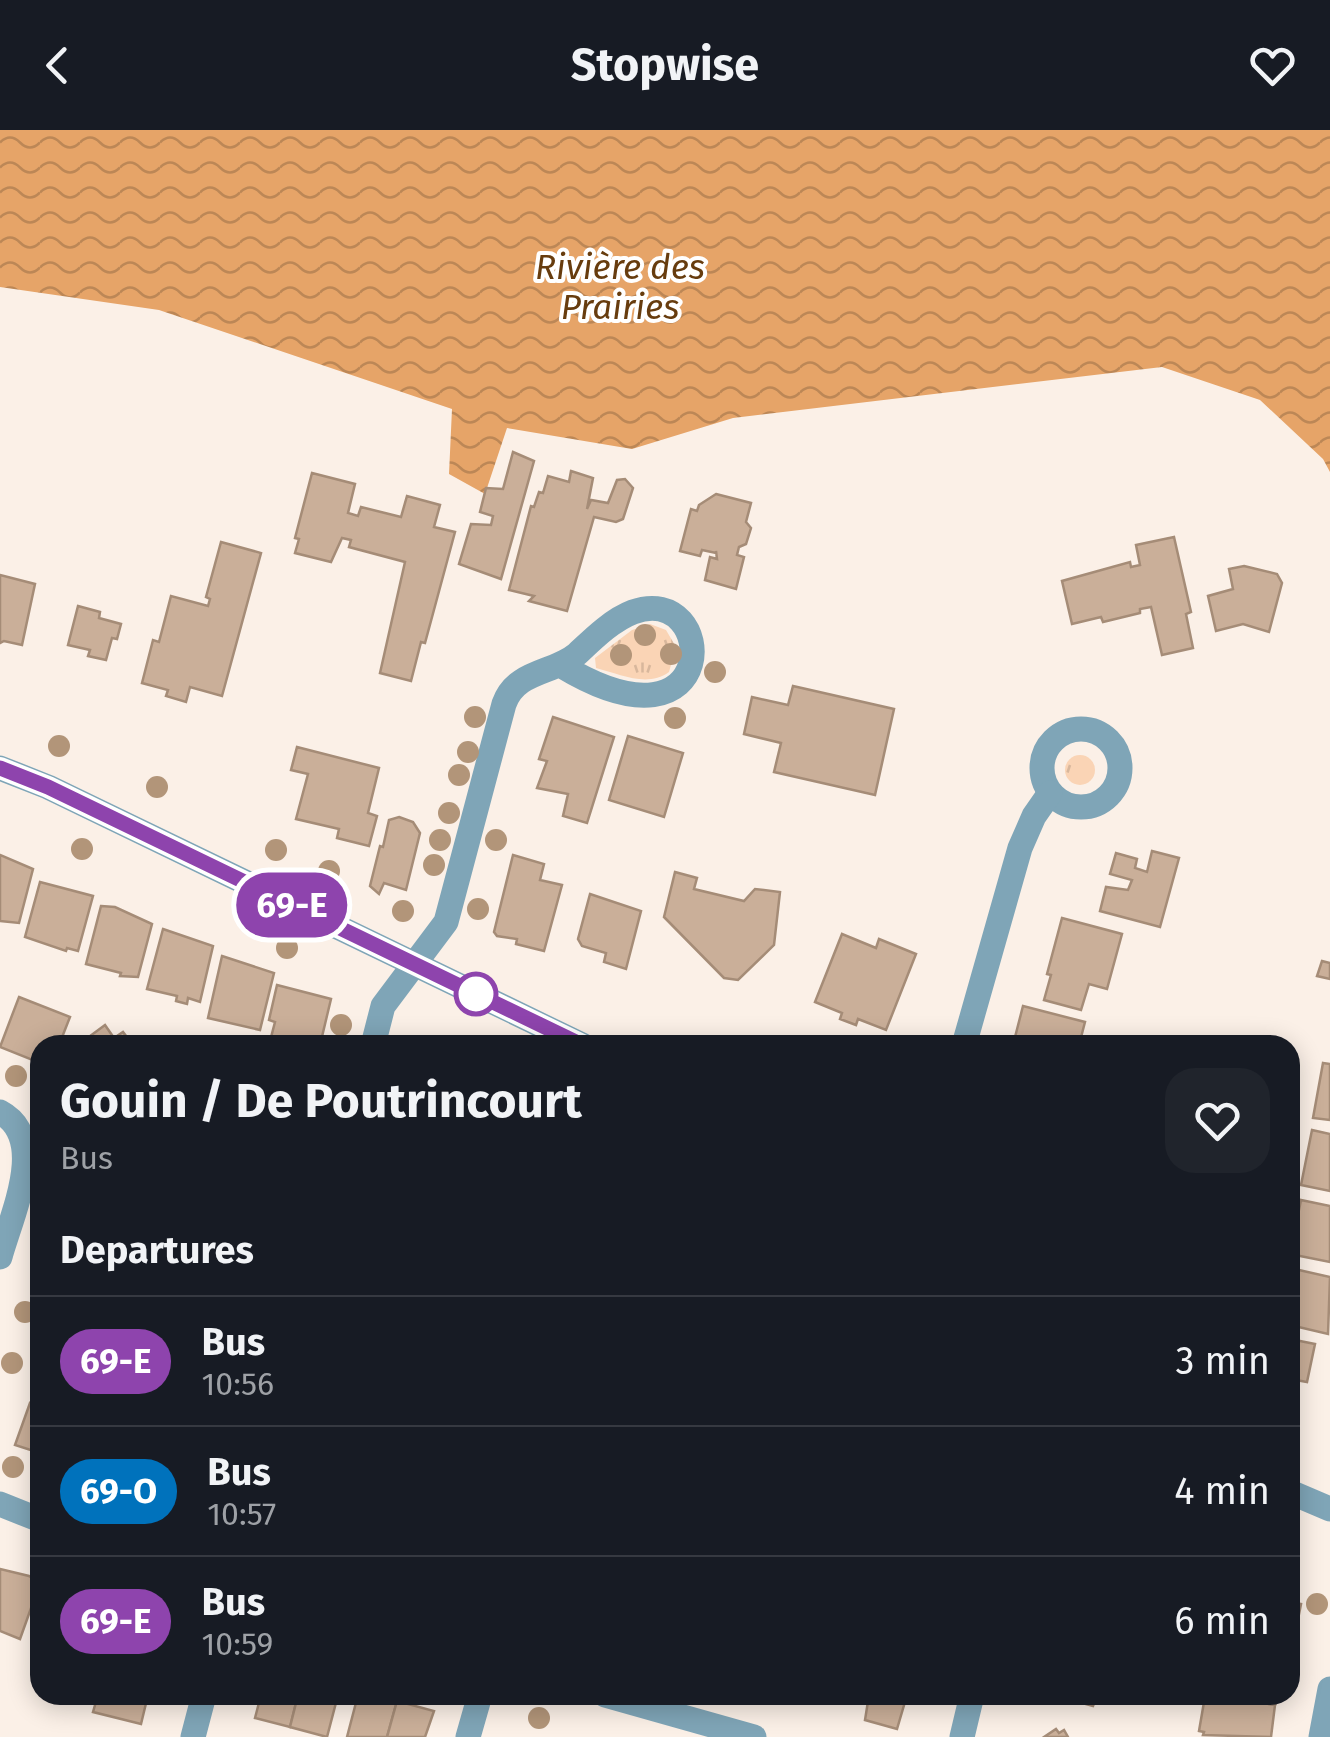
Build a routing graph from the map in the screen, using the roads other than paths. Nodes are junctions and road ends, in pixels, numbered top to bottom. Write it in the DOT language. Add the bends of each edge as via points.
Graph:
graph roads {
  1 [pos="562,666"];
  2 [pos="0,768"];
  3 [pos="1050,794"];
  4 [pos="414,964"];
  5 [pos="376,1035"];
  6 [pos="561,1035"];
  7 [pos="967,1035"];
  8 [pos="0,1112"];
  9 [pos="0,1257"];
  10 [pos="1300,1496"];
  11 [pos="0,1504"];
  12 [pos="1330,1509"];
  13 [pos="30,1516"];
  14 [pos="1330,1689"];
  15 [pos="201,1705"];
  16 [pos="477,1705"];
  17 [pos="657,1705"];
  18 [pos="970,1705"];
  19 [pos="193,1737"];
  20 [pos="468,1737"];
  21 [pos="751,1737"];
  22 [pos="962,1737"];
  23 [pos="1321,1737"];
  1 -- 1 [label="street" via="588,682 660,695 684,680 692,642 675,616 645,609 616,621"];
  1 -- 4 [label="street" via="526,678 508,694 446,922"];
  2 -- 4 [label="street"];
  3 -- 7 [label="street" via="1020,848"];
  4 -- 5 [label="street" via="383,1006"];
  4 -- 6 [label="street"];
  8 -- 9 [label="street" via="20,1129 26,1154"];
  10 -- 12 [label="street"];
  11 -- 13 [label="street"];
  14 -- 23 [label="street"];
  15 -- 19 [label="street"];
  16 -- 20 [label="street"];
  17 -- 21 [label="street"];
  18 -- 22 [label="street"];
}
